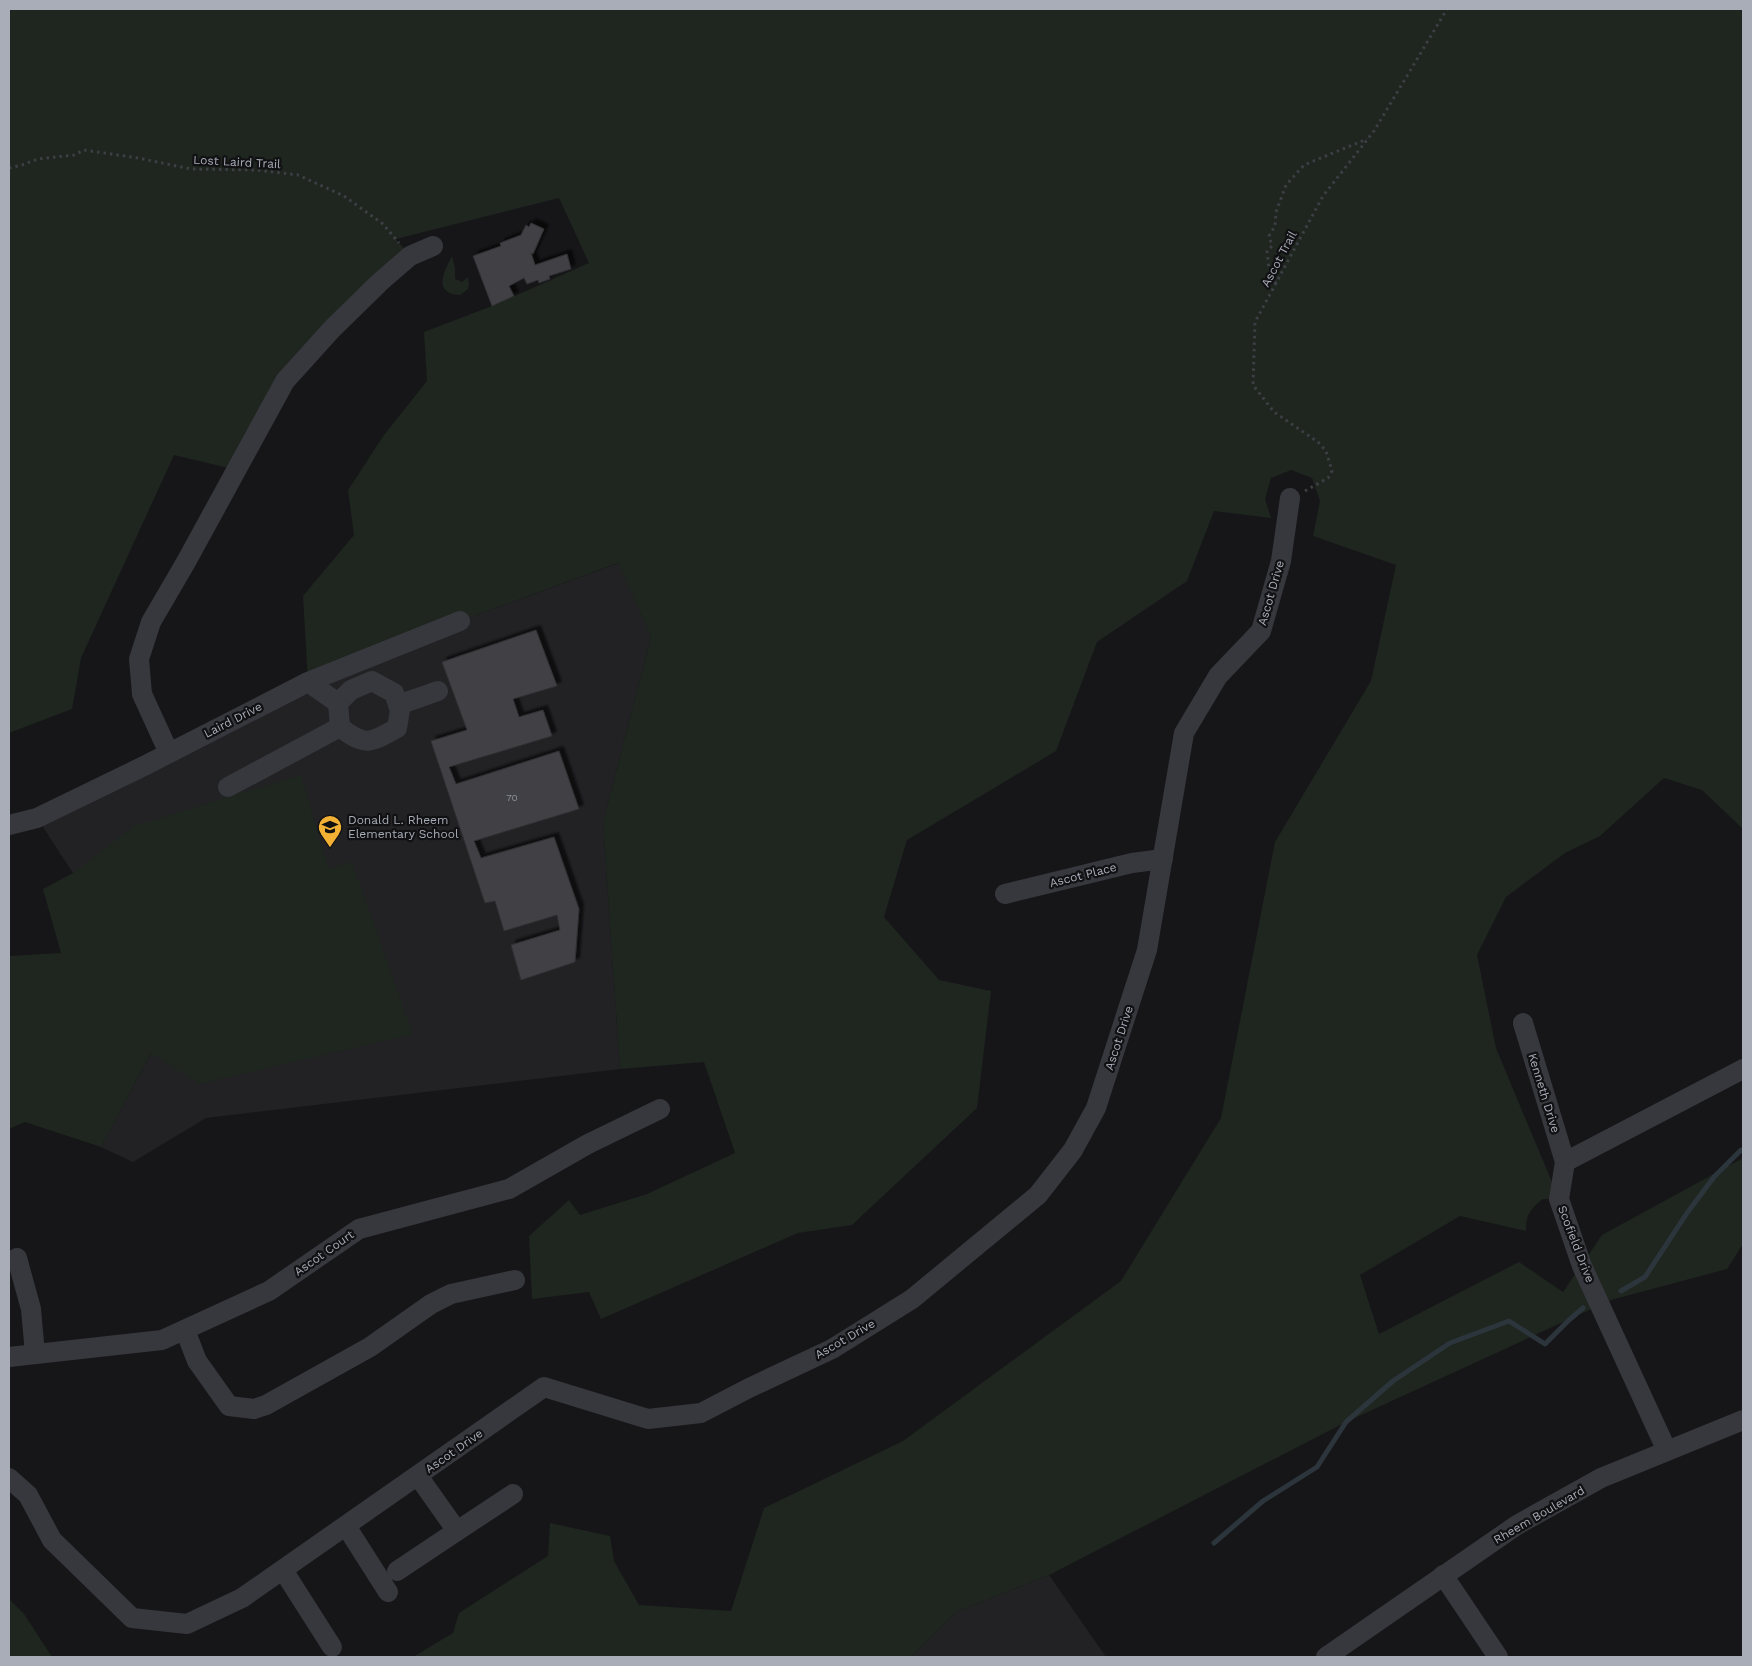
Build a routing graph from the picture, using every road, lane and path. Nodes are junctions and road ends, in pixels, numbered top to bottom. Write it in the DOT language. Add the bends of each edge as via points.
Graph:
graph roads {
  1 [pos="1447,9"];
  2 [pos="1367,139"];
  3 [pos="9,168"];
  4 [pos="433,246"];
  5 [pos="410,256"];
  6 [pos="1276,284"];
  7 [pos="1290,498"];
  8 [pos="460,621"];
  9 [pos="308,682"];
  10 [pos="438,691"];
  11 [pos="338,704"];
  12 [pos="398,705"];
  13 [pos="340,727"];
  14 [pos="169,753"];
  15 [pos="228,786"];
  16 [pos="9,825"];
  17 [pos="1162,859"];
  18 [pos="1005,894"];
  19 [pos="1523,1023"];
  20 [pos="1743,1069"];
  21 [pos="660,1109"];
  22 [pos="1566,1162"];
  23 [pos="17,1258"];
  24 [pos="515,1280"];
  25 [pos="185,1330"];
  26 [pos="35,1354"];
  27 [pos="9,1357"];
  28 [pos="1743,1420"];
  29 [pos="1667,1452"];
  30 [pos="418,1476"];
  31 [pos="9,1478"];
  32 [pos="514,1494"];
  33 [pos="346,1526"];
  34 [pos="457,1531"];
  35 [pos="283,1570"];
  36 [pos="397,1571"];
  37 [pos="1443,1575"];
  38 [pos="388,1592"];
  39 [pos="332,1647"];
  40 [pos="1326,1657"];
  41 [pos="1498,1657"];
  1 -- 2 [label="path, Ascot Trail"];
  2 -- 6 [label="path, Ascot Trail" via="1323,196"];
  2 -- 6 [label="path" via="1304,166 1286,185 1270,236 1272,246 1267,251 1269,269"];
  3 -- 5 [label="path, Lost Laird Trail" via="38,159 74,155 84,150 190,169 256,170 298,175 344,196 383,224"];
  4 -- 5 [label="street"];
  5 -- 14 [label="street" via="332,329 285,381 151,622 139,660 142,694"];
  6 -- 7 [label="path, Ascot Trail" via="1255,322 1253,385 1274,412 1318,442 1326,451 1332,471 1328,478"];
  7 -- 17 [label="street, Ascot Drive" via="1282,561 1261,631 1218,676 1184,733"];
  8 -- 9 [label="street, Laird Drive"];
  9 -- 11 [label="street"];
  9 -- 14 [label="street, Laird Drive"];
  10 -- 12 [label="street"];
  11 -- 12 [label="street" via="351,690 372,681 394,693"];
  11 -- 13 [label="street"];
  12 -- 13 [label="street" via="397,728 373,742 355,739"];
  13 -- 15 [label="street"];
  14 -- 16 [label="street, Laird Drive" via="36,818"];
  17 -- 18 [label="street, Ascot Place" via="1132,863"];
  17 -- 30 [label="street, Ascot Drive" via="1147,950 1096,1108 1073,1150 1038,1195 912,1299 832,1349 701,1413 648,1419 544,1387"];
  19 -- 22 [label="street, Kenneth Drive"];
  20 -- 22 [label="street"];
  21 -- 25 [label="street, Ascot Court" via="588,1144 509,1189 359,1229 269,1292"];
  22 -- 29 [label="street, Scofield Drive" via="1559,1200 1571,1238"];
  23 -- 26 [label="street" via="31,1309"];
  24 -- 25 [label="street" via="451,1294 431,1304 370,1347 254,1409 229,1406 197,1361"];
  25 -- 26 [label="street, Ascot Court" via="162,1340"];
  26 -- 27 [label="street, Ascot Court"];
  28 -- 29 [label="street, Rheem Boulevard"];
  29 -- 37 [label="street, Rheem Boulevard" via="1601,1478 1517,1525"];
  30 -- 33 [label="street, Ascot Drive"];
  30 -- 34 [label="street"];
  31 -- 35 [label="street, Ascot Drive" via="28,1495 52,1540 132,1618 187,1624 242,1598"];
  32 -- 34 [label="street"];
  33 -- 35 [label="street, Ascot Drive"];
  33 -- 38 [label="street"];
  34 -- 36 [label="street"];
  35 -- 39 [label="street"];
  37 -- 40 [label="street, Rheem Boulevard"];
  37 -- 41 [label="street"];
}
